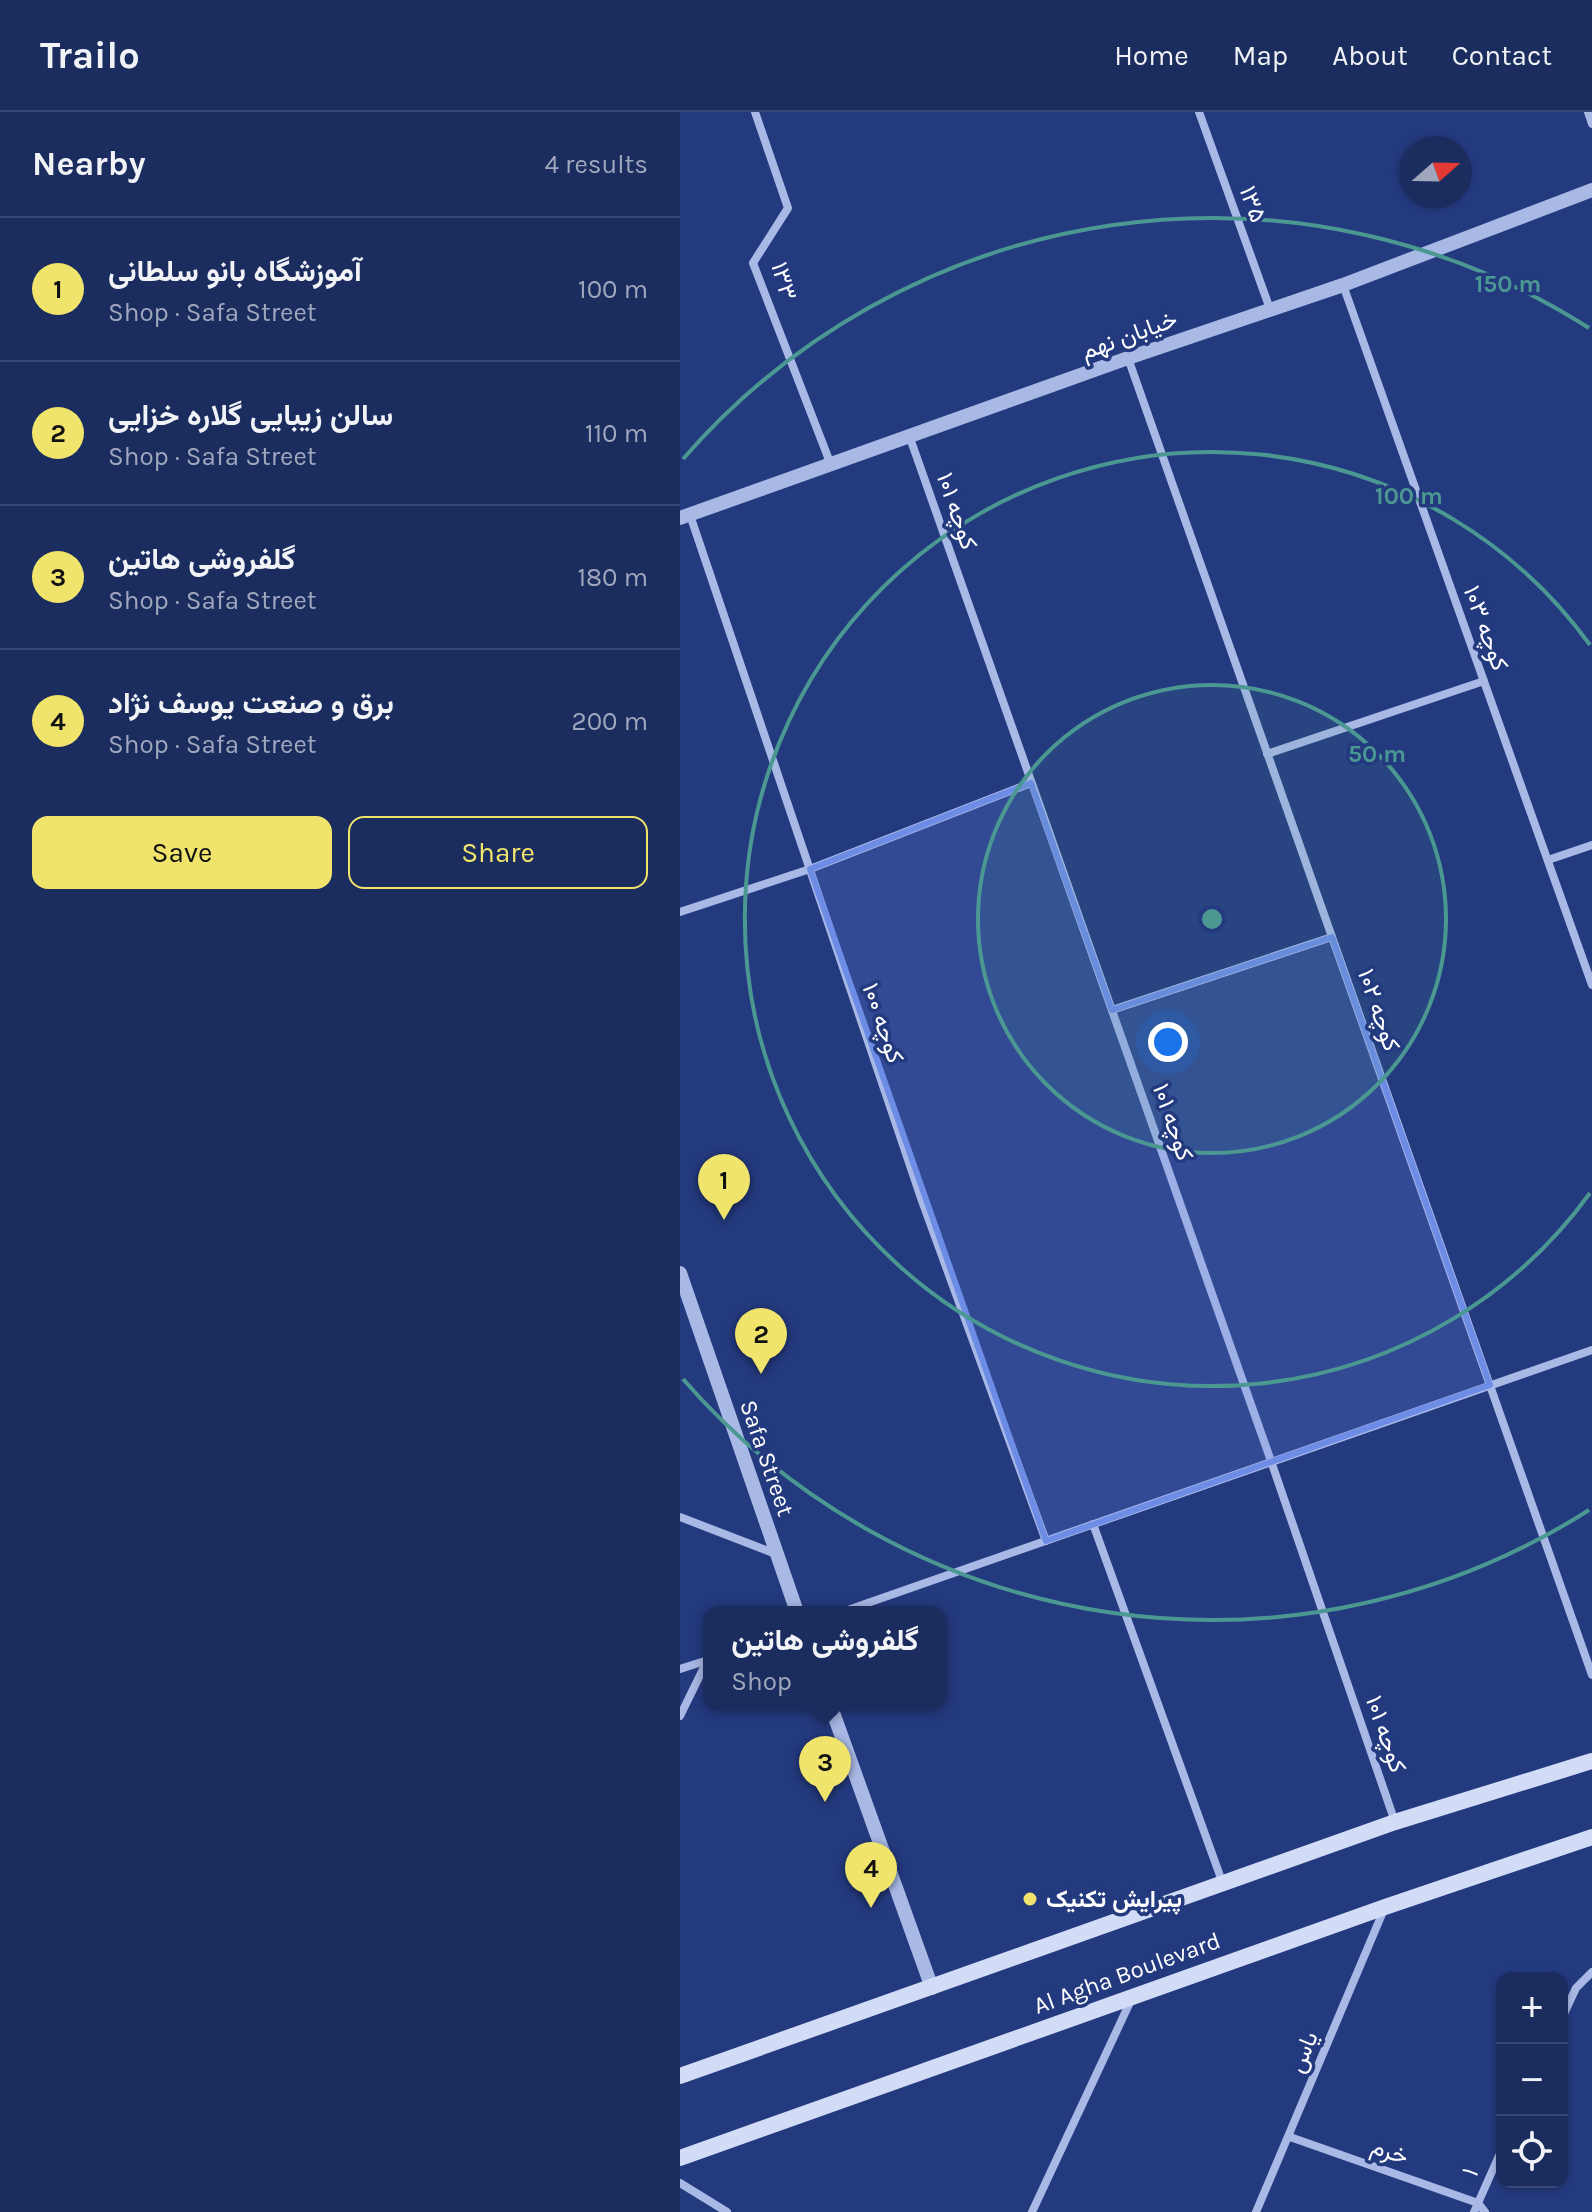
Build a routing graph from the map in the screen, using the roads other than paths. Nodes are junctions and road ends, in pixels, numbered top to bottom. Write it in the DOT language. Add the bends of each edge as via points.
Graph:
graph roads {
  1 [pos="755,112"];
  2 [pos="1199,112"];
  3 [pos="1588,112"];
  4 [pos="1592,124"];
  5 [pos="1592,190"];
  6 [pos="1343,285"];
  7 [pos="1270,309"];
  8 [pos="1128,358"];
  9 [pos="910,438"];
  10 [pos="831,465"];
  11 [pos="685,517"];
  12 [pos="1484,681"];
  13 [pos="1267,754"];
  14 [pos="1031,783"];
  15 [pos="1592,845"];
  16 [pos="1548,860"];
  17 [pos="810,869"];
  18 [pos="680,912"];
  19 [pos="1332,937"];
  20 [pos="1592,985"];
  21 [pos="1112,1010"];
  22 [pos="680,1273"];
  23 [pos="1592,1350"];
  24 [pos="1490,1385"];
  25 [pos="1271,1461"];
  26 [pos="680,1517"];
  27 [pos="1093,1524"];
  28 [pos="1046,1541"];
  29 [pos="777,1555"];
  30 [pos="795,1606"];
  31 [pos="859,1606"];
  32 [pos="703,1662"];
  33 [pos="680,1669"];
  34 [pos="703,1670"];
  35 [pos="1592,1675"];
  36 [pos="832,1710"];
  37 [pos="680,1716"];
  38 [pos="1592,1761"];
  39 [pos="1395,1822"];
  40 [pos="1592,1837"];
  41 [pos="1223,1884"];
  42 [pos="1385,1907"];
  43 [pos="1592,1972"];
  44 [pos="932,1988"];
  45 [pos="1132,1997"];
  46 [pos="1568,2005"];
  47 [pos="680,2076"];
  48 [pos="1290,2137"];
  49 [pos="680,2158"];
  50 [pos="1496,2162"];
  51 [pos="680,2183"];
  52 [pos="1476,2207"];
  53 [pos="727,2212"];
  54 [pos="1032,2212"];
  55 [pos="1256,2212"];
  56 [pos="1485,2212"];
  1 -- 10 [label="street, ۱۳۳" via="788,208 753,263"];
  2 -- 7 [label="street, ۱۳۵"];
  3 -- 4 [label="street"];
  5 -- 6 [label="street, خیابان نهم"];
  6 -- 7 [label="street, خیابان نهم"];
  6 -- 12 [label="street, کوچه ۱۰۳"];
  7 -- 8 [label="street, خیابان نهم"];
  8 -- 9 [label="street, خیابان نهم"];
  8 -- 13 [label="street, کوچه ۱۰۲"];
  9 -- 10 [label="street, خیابان نهم"];
  9 -- 14 [label="street, کوچه ۱۰۱"];
  10 -- 11 [label="street, خیابان نهم"];
  11 -- 17 [label="street, کوچه ۱۰۰"];
  12 -- 13 [label="street"];
  12 -- 16 [label="street, کوچه ۱۰۳"];
  13 -- 19 [label="street, کوچه ۱۰۲"];
  14 -- 17 [label="street"];
  14 -- 21 [label="street, کوچه ۱۰۱"];
  15 -- 16 [label="street"];
  16 -- 20 [label="street, کوچه ۱۰۳"];
  17 -- 18 [label="street"];
  17 -- 28 [label="street, کوچه ۱۰۰" via="922,1201"];
  19 -- 21 [label="street"];
  19 -- 24 [label="street, کوچه ۱۰۲"];
  21 -- 25 [label="street, کوچه ۱۰۱"];
  22 -- 29 [label="street, Safa Street"];
  23 -- 24 [label="street"];
  24 -- 25 [label="street"];
  24 -- 35 [label="street, کوچه ۱۰۲"];
  25 -- 27 [label="street"];
  25 -- 39 [label="street, کوچه ۱۰۱"];
  26 -- 29 [label="street"];
  27 -- 28 [label="street"];
  27 -- 41 [label="street"];
  28 -- 31 [label="street"];
  29 -- 30 [label="street, Safa Street"];
  32 -- 33 [label="street"];
  34 -- 37 [label="street"];
  36 -- 44 [label="street"];
  38 -- 39 [label="main road"];
  39 -- 41 [label="main road"];
  40 -- 42 [label="main road, Al Agha Boulevard"];
  41 -- 44 [label="main road"];
  42 -- 45 [label="main road, Al Agha Boulevard"];
  42 -- 48 [label="street, یاس"];
  43 -- 46 [label="street"];
  44 -- 47 [label="main road"];
  45 -- 49 [label="main road, Al Agha Boulevard"];
  45 -- 54 [label="street"];
  48 -- 52 [label="street, خرم"];
  48 -- 55 [label="street, یاس"];
  50 -- 52 [label="street, ۱"];
  51 -- 53 [label="street"];
  52 -- 56 [label="street"];
}
